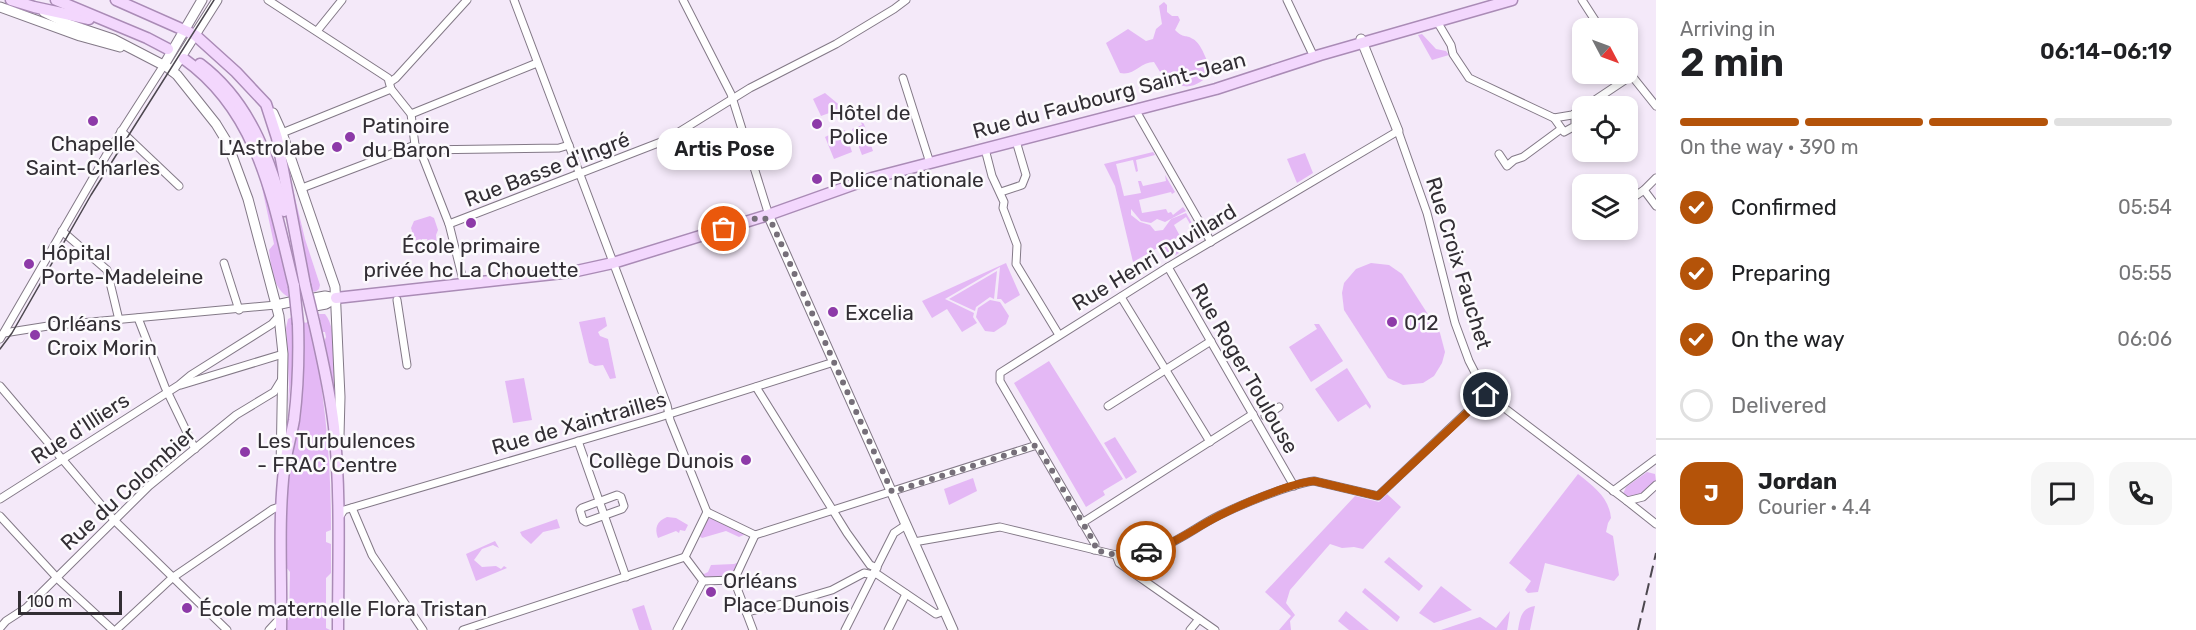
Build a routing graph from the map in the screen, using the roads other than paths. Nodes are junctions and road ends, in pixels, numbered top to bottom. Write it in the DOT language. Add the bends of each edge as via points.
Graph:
graph roads {
  1 [pos="11,0"];
  2 [pos="56,0"];
  3 [pos="74,0"];
  4 [pos="106,0"];
  5 [pos="116,0"];
  6 [pos="202,0"];
  7 [pos="217,0"];
  8 [pos="268,0"];
  9 [pos="342,0"];
  10 [pos="467,0"];
  11 [pos="514,0"];
  12 [pos="683,0"];
  13 [pos="906,0"];
  14 [pos="1287,0"];
  15 [pos="1582,0"];
  16 [pos="1506,2"];
  17 [pos="34,7"];
  18 [pos="0,8"];
  19 [pos="142,12"];
  20 [pos="1594,18"];
  21 [pos="112,23"];
  22 [pos="1438,23"];
  23 [pos="184,30"];
  24 [pos="317,31"];
  25 [pos="195,35"];
  26 [pos="1365,44"];
  27 [pos="139,53"];
  28 [pos="1314,57"];
  29 [pos="537,63"];
  30 [pos="164,65"];
  31 [pos="172,71"];
  32 [pos="903,78"];
  33 [pos="1614,84"];
  34 [pos="1638,84"];
  35 [pos="391,85"];
  36 [pos="1599,96"];
  37 [pos="732,100"];
  38 [pos="266,104"];
  39 [pos="1656,106"];
  40 [pos="1136,111"];
  41 [pos="411,114"];
  42 [pos="1572,114"];
  43 [pos="1554,118"];
  44 [pos="1572,128"];
  45 [pos="1561,129"];
  46 [pos="1398,130"];
  47 [pos="121,131"];
  48 [pos="282,134"];
  49 [pos="1017,141"];
  50 [pos="569,146"];
  51 [pos="417,147"];
  52 [pos="985,149"];
  53 [pos="1499,154"];
  54 [pos="930,163"];
  55 [pos="579,173"];
  56 [pos="1656,178"];
  57 [pos="864,181"];
  58 [pos="179,186"];
  59 [pos="302,188"];
  60 [pos="1644,190"];
  61 [pos="1001,192"];
  62 [pos="1638,194"];
  63 [pos="1656,206"];
  64 [pos="771,213"];
  65 [pos="449,224"];
  66 [pos="62,231"];
  67 [pos="1211,242"];
  68 [pos="298,255"];
  69 [pos="224,263"];
  70 [pos="613,263"];
  71 [pos="1168,267"];
  72 [pos="464,284"];
  73 [pos="299,286"];
  74 [pos="1121,297"];
  75 [pos="336,298"];
  76 [pos="397,299"];
  77 [pos="314,302"];
  78 [pos="276,305"];
  79 [pos="239,310"];
  80 [pos="279,316"];
  81 [pos="138,318"];
  82 [pos="119,320"];
  83 [pos="1059,335"];
  84 [pos="2,336"];
  85 [pos="1211,341"];
  86 [pos="283,354"];
  87 [pos="834,362"];
  88 [pos="407,365"];
  89 [pos="1166,370"];
  90 [pos="282,379"];
  91 [pos="179,385"];
  92 [pos="0,386"];
  93 [pos="756,387"];
  94 [pos="167,392"];
  95 [pos="1486,394"];
  96 [pos="1108,406"];
  97 [pos="1279,407"];
  98 [pos="670,413"];
  99 [pos="1253,414"];
  100 [pos="1265,416"];
  101 [pos="578,441"];
  102 [pos="1210,442"];
  103 [pos="1037,445"];
  104 [pos="195,449"];
  105 [pos="62,460"];
  106 [pos="1655,462"];
  107 [pos="1656,485"];
  108 [pos="1294,486"];
  109 [pos="1613,491"];
  110 [pos="892,492"];
  111 [pos="0,499"];
  112 [pos="599,501"];
  113 [pos="1627,501"];
  114 [pos="282,506"];
  115 [pos="352,508"];
  116 [pos="833,510"];
  117 [pos="707,512"];
  118 [pos="0,516"];
  119 [pos="604,516"];
  120 [pos="114,520"];
  121 [pos="338,520"];
  122 [pos="1082,523"];
  123 [pos="1656,524"];
  124 [pos="906,525"];
  125 [pos="755,535"];
  126 [pos="914,542"];
  127 [pos="1095,550"];
  128 [pos="1116,555"];
  129 [pos="685,557"];
  130 [pos="875,572"];
  131 [pos="56,577"];
  132 [pos="626,577"];
  133 [pos="172,578"];
  134 [pos="734,580"];
  135 [pos="703,581"];
  136 [pos="906,594"];
  137 [pos="944,611"];
  138 [pos="746,612"];
  139 [pos="281,617"];
  140 [pos="1199,619"];
  141 [pos="0,628"];
  142 [pos="114,630"];
  143 [pos="227,630"];
  144 [pos="269,630"];
  145 [pos="281,630"];
  146 [pos="338,630"];
  147 [pos="423,630"];
  148 [pos="463,630"];
  149 [pos="677,630"];
  150 [pos="753,630"];
  151 [pos="845,630"];
  152 [pos="888,630"];
  153 [pos="953,630"];
  154 [pos="1190,630"];
  155 [pos="1215,630"];
  1 -- 17 [label="main road"];
  2 -- 21 [label="main road"];
  3 -- 21 [label="main road" via="150,32 170,46"];
  4 -- 19 [label="main road"];
  5 -- 19 [label="main road"];
  6 -- 23 [label="main road"];
  7 -- 25 [label="main road"];
  8 -- 24 [label="street"];
  9 -- 24 [label="street"];
  10 -- 35 [label="street"];
  11 -- 29 [label="street"];
  12 -- 37 [label="street"];
  13 -- 37 [label="street, Rue Basse d'Ingré"];
  14 -- 28 [label="street"];
  15 -- 20 [label="street"];
  16 -- 22 [label="main road"];
  16 -- 26 [label="main road"];
  17 -- 21 [label="main road"];
  17 -- 27 [label="main road"];
  18 -- 27 [label="main road"];
  19 -- 23 [label="main road"];
  22 -- 26 [label="main road"];
  22 -- 43 [label="street" via="1469,78"];
  23 -- 25 [label="main road"];
  23 -- 30 [label="main road"];
  24 -- 35 [label="street" via="385,76"];
  25 -- 31 [label="main road"];
  25 -- 38 [label="main road"];
  26 -- 28 [label="main road, Rue du Faubourg Saint-Jean"];
  26 -- 46 [label="main road, Rue Croix Fauchet"];
  27 -- 30 [label="main road"];
  28 -- 40 [label="main road, Rue du Faubourg Saint-Jean"];
  29 -- 41 [label="street"];
  29 -- 50 [label="street"];
  30 -- 31 [label="main road"];
  30 -- 47 [label="street"];
  31 -- 78 [label="main road" via="227,142 248,200"];
  32 -- 54 [label="street"];
  33 -- 36 [label="street"];
  34 -- 39 [label="street"];
  35 -- 41 [label="street"];
  35 -- 48 [label="street"];
  37 -- 55 [label="street, Rue Basse d'Ingré" via="666,140"];
  37 -- 64 [label="street"];
  38 -- 48 [label="main road"];
  38 -- 68 [label="main road" via="277,138"];
  40 -- 49 [label="main road, Rue du Faubourg Saint-Jean"];
  40 -- 67 [label="street"];
  41 -- 51 [label="street"];
  42 -- 43 [label="street"];
  43 -- 45 [label="street"];
  44 -- 45 [label="street" via="1564,132"];
  45 -- 53 [label="street" via="1507,166"];
  46 -- 67 [label="street, Rue Henri Duvillard"];
  46 -- 95 [label="street, Rue Croix Fauchet" via="1427,213 1455,323"];
  47 -- 58 [label="street"];
  47 -- 66 [label="street"];
  48 -- 59 [label="main road"];
  49 -- 52 [label="main road, Rue du Faubourg Saint-Jean"];
  49 -- 61 [label="street" via="1026,175 1022,185"];
  50 -- 51 [label="street"];
  50 -- 55 [label="street"];
  51 -- 59 [label="street"];
  51 -- 65 [label="street"];
  52 -- 54 [label="main road, Rue du Faubourg Saint-Jean"];
  52 -- 61 [label="street"];
  54 -- 57 [label="main road, Rue du Faubourg Saint-Jean"];
  55 -- 65 [label="street, Rue Basse d'Ingré"];
  55 -- 70 [label="street"];
  56 -- 60 [label="street"];
  57 -- 64 [label="main road, Rue du Faubourg Saint-Jean"];
  57 -- 64 [label="main road, Rue du Faubourg Saint-Jean" via="846,183"];
  59 -- 75 [label="main road"];
  60 -- 62 [label="street"];
  60 -- 63 [label="street"];
  61 -- 83 [label="street" via="1017,245 1016,264"];
  64 -- 70 [label="main road, Rue du Faubourg Saint-Jean"];
  64 -- 87 [label="main road"];
  65 -- 72 [label="street"];
  66 -- 82 [label="street" via="108,270"];
  66 -- 84 [label="street"];
  67 -- 71 [label="street, Rue Henri Duvillard"];
  68 -- 73 [label="main road"];
  68 -- 73 [label="main road" via="266,153 251,121 224,84 186,57 226,98 255,146"];
  69 -- 79 [label="street"];
  70 -- 72 [label="main road, Rue du Faubourg Saint-Jean" via="572,272"];
  70 -- 98 [label="street"];
  71 -- 74 [label="street, Rue Henri Duvillard"];
  71 -- 85 [label="street, Rue Roger Toulouse"];
  72 -- 75 [label="main road, Rue du Faubourg Saint-Jean"];
  73 -- 114 [label="main road, bridge" via="299,357"];
  73 -- 121 [label="main road, bridge" via="314,322 329,385"];
  74 -- 83 [label="street, Rue Henri Duvillard"];
  74 -- 89 [label="street"];
  75 -- 77 [label="main road, Rue du Faubourg Saint-Jean" via="325,296"];
  75 -- 121 [label="main road" via="340,397"];
  76 -- 88 [label="street"];
  78 -- 79 [label="street"];
  78 -- 80 [label="main road"];
  78 -- 80 [label="main road" via="291,306"];
  79 -- 81 [label="street"];
  80 -- 86 [label="main road"];
  80 -- 91 [label="street, Rue d'Illiers"];
  81 -- 82 [label="street"];
  81 -- 94 [label="street"];
  82 -- 84 [label="street" via="48,326"];
  83 -- 103 [label="street, Rue Henri Duvillard" via="999,376"];
  85 -- 89 [label="street"];
  85 -- 99 [label="street, Rue Roger Toulouse"];
  86 -- 90 [label="main road"];
  86 -- 91 [label="street, Rue d'Illiers"];
  87 -- 93 [label="street, Rue de Xaintrailles"];
  87 -- 110 [label="main road"];
  89 -- 96 [label="street"];
  89 -- 102 [label="street"];
  90 -- 104 [label="street, Rue du Colombier" via="274,392 236,415"];
  90 -- 114 [label="main road"];
  91 -- 94 [label="street, Rue d'Illiers"];
  92 -- 105 [label="street"];
  93 -- 98 [label="street, Rue de Xaintrailles"];
  93 -- 116 [label="street"];
  94 -- 104 [label="street"];
  94 -- 105 [label="street, Rue d'Illiers"];
  95 -- 108 [label="street" via="1378,496 1314,481"];
  95 -- 109 [label="street, Rue Croix Fauchet"];
  97 -- 100 [label="street"];
  98 -- 101 [label="street, Rue de Xaintrailles"];
  98 -- 117 [label="street"];
  99 -- 102 [label="street"];
  99 -- 108 [label="street, Rue Roger Toulouse"];
  101 -- 112 [label="street"];
  101 -- 115 [label="street, Rue de Xaintrailles"];
  102 -- 122 [label="street"];
  103 -- 110 [label="street"];
  103 -- 122 [label="street"];
  104 -- 120 [label="street, Rue du Colombier"];
  105 -- 111 [label="street, Rue d'Illiers"];
  105 -- 120 [label="street"];
  106 -- 109 [label="street"];
  107 -- 113 [label="street" via="1643,497"];
  108 -- 128 [label="street" via="1216,517 1161,548"];
  109 -- 113 [label="street, Rue Croix Fauchet"];
  110 -- 116 [label="street"];
  110 -- 124 [label="main road"];
  112 -- 119 [label="street"];
  112 -- 119 [label="street" via="580,510 583,520"];
  112 -- 119 [label="street" via="621,497 622,509"];
  113 -- 123 [label="street, Rue Croix Fauchet"];
  114 -- 133 [label="street"];
  114 -- 139 [label="main road"];
  115 -- 121 [label="street, Rue de Xaintrailles" via="344,510"];
  115 -- 147 [label="street" via="372,555"];
  116 -- 125 [label="street"];
  116 -- 130 [label="street"];
  117 -- 125 [label="street"];
  117 -- 129 [label="street"];
  118 -- 131 [label="street"];
  119 -- 132 [label="street"];
  120 -- 131 [label="street, Rue du Colombier"];
  120 -- 133 [label="street"];
  121 -- 146 [label="main road"];
  122 -- 127 [label="street"];
  124 -- 126 [label="main road"];
  124 -- 130 [label="street" via="894,533"];
  125 -- 134 [label="street"];
  126 -- 127 [label="street" via="1000,527"];
  126 -- 137 [label="main road"];
  127 -- 128 [label="street"];
  128 -- 140 [label="street" via="1119,563"];
  129 -- 132 [label="street"];
  129 -- 135 [label="street"];
  130 -- 136 [label="street"];
  130 -- 138 [label="street" via="864,573 821,594"];
  130 -- 151 [label="street"];
  131 -- 141 [label="street, Rue du Colombier"];
  131 -- 142 [label="street"];
  132 -- 148 [label="street"];
  133 -- 142 [label="street"];
  133 -- 143 [label="street"];
  134 -- 135 [label="street"];
  134 -- 138 [label="street"];
  135 -- 149 [label="street"];
  136 -- 137 [label="street" via="936,614"];
  136 -- 152 [label="street"];
  137 -- 153 [label="main road"];
  138 -- 150 [label="street"];
  139 -- 144 [label="street"];
  139 -- 145 [label="main road"];
  140 -- 154 [label="street"];
  140 -- 155 [label="street"];
}
